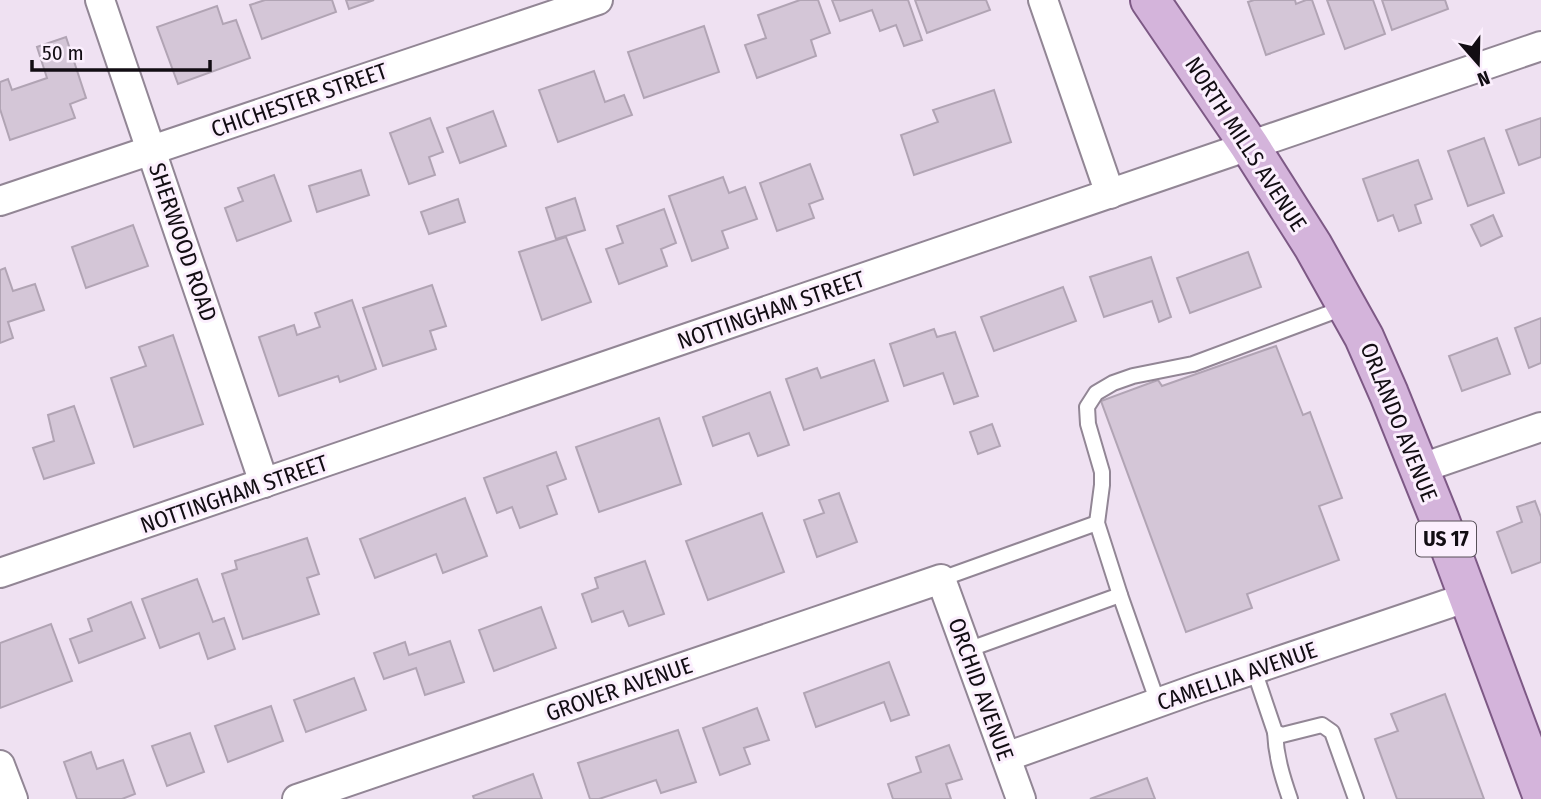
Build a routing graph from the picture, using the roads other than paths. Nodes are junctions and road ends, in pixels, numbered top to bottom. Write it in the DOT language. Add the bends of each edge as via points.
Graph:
graph roads {
  1 [pos="100,0"];
  2 [pos="598,0"];
  3 [pos="1043,0"];
  4 [pos="1150,0"];
  5 [pos="1541,46"];
  6 [pos="1249,145"];
  7 [pos="152,149"];
  8 [pos="1110,194"];
  9 [pos="0,201"];
  10 [pos="1343,299"];
  11 [pos="1541,427"];
  12 [pos="1419,469"];
  13 [pos="264,484"];
  14 [pos="1097,523"];
  15 [pos="0,573"];
  16 [pos="941,579"];
  17 [pos="1120,594"];
  18 [pos="1468,597"];
  19 [pos="967,650"];
  20 [pos="1254,670"];
  21 [pos="1158,703"];
  22 [pos="1275,732"];
  23 [pos="1006,757"];
  24 [pos="0,765"];
  25 [pos="1541,792"];
  26 [pos="13,799"];
  27 [pos="297,799"];
  28 [pos="1021,799"];
  29 [pos="1290,799"];
  30 [pos="1356,799"];
  1 -- 7 [label="street, SHERWOOD ROAD"];
  2 -- 7 [label="street, CHICHESTER STREET"];
  3 -- 8 [label="street"];
  4 -- 6 [label="main road, NORTH MILLS AVENUE / US 17"];
  5 -- 6 [label="street, NOTTINGHAM STREET"];
  6 -- 8 [label="street, NOTTINGHAM STREET"];
  6 -- 10 [label="main road, NORTH MILLS AVENUE / US 17"];
  7 -- 9 [label="street, CHICHESTER STREET"];
  7 -- 13 [label="street, SHERWOOD ROAD"];
  8 -- 13 [label="street, NOTTINGHAM STREET"];
  10 -- 12 [label="main road, ORLANDO AVENUE / US 17"];
  10 -- 14 [label="lane" via="1193,364 1133,376 1096,393 1087,407 1102,472"];
  11 -- 12 [label="street"];
  12 -- 18 [label="main road, ORLANDO AVENUE / US 17"];
  13 -- 15 [label="street, NOTTINGHAM STREET"];
  14 -- 16 [label="lane"];
  14 -- 17 [label="lane"];
  16 -- 19 [label="street, ORCHID AVENUE"];
  16 -- 27 [label="street, GROVER AVENUE"];
  17 -- 19 [label="lane"];
  17 -- 21 [label="lane"];
  18 -- 20 [label="street, CAMELLIA AVENUE"];
  18 -- 25 [label="main road, ORLANDO AVENUE / US 17"];
  19 -- 23 [label="street, ORCHID AVENUE"];
  20 -- 21 [label="street, CAMELLIA AVENUE"];
  20 -- 22 [label="lane"];
  21 -- 23 [label="street, CAMELLIA AVENUE"];
  22 -- 29 [label="lane" via="1276,753"];
  22 -- 30 [label="lane" via="1283,735 1322,725 1332,732"];
  23 -- 28 [label="street, ORCHID AVENUE"];
  24 -- 26 [label="street"];
}
